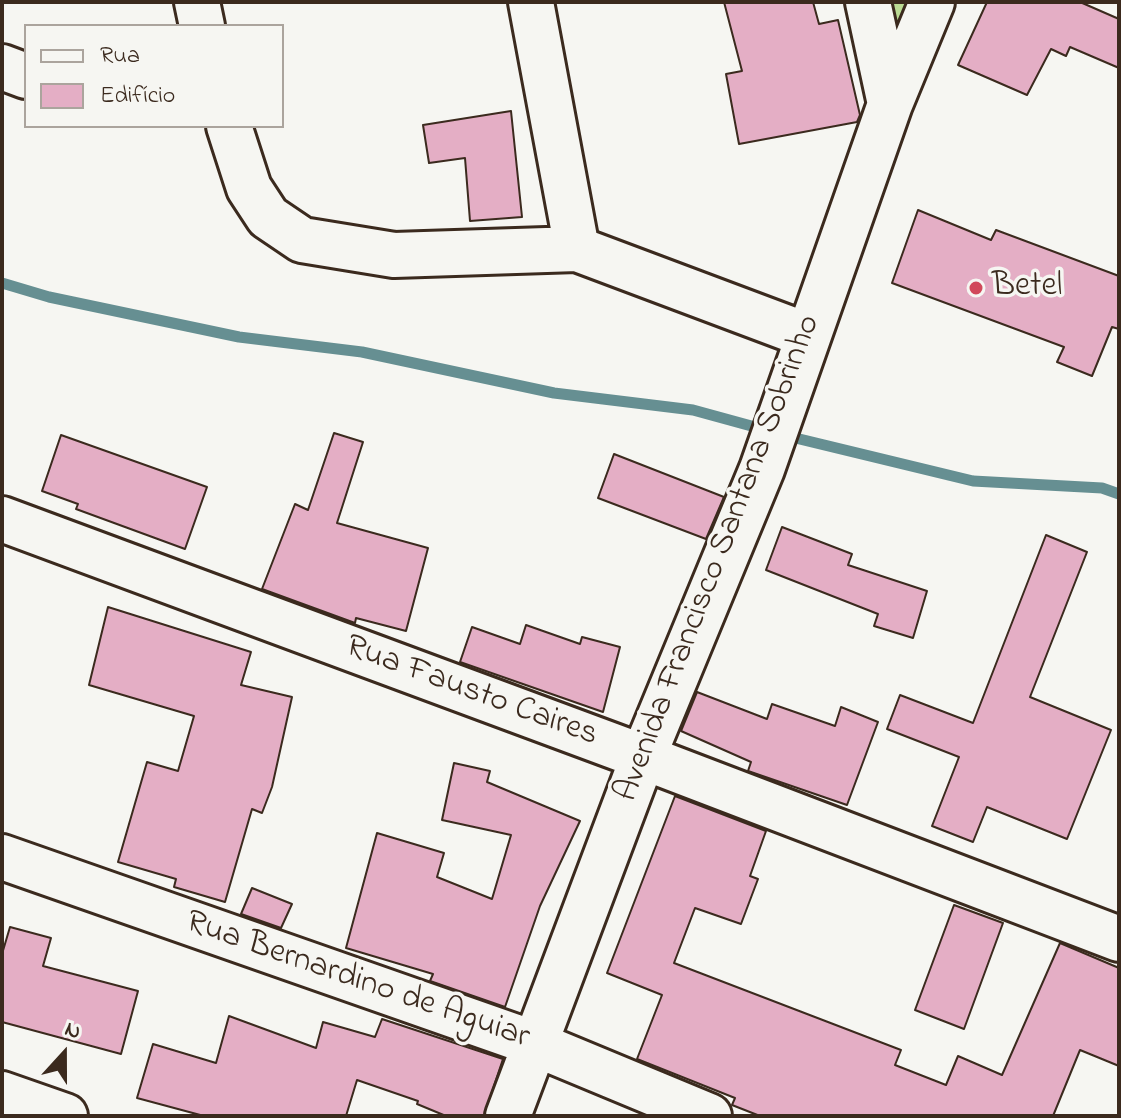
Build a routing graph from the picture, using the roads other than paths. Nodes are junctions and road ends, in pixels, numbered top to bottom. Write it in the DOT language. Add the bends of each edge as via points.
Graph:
graph roads {
  1 [pos="197,2"];
  2 [pos="531,2"];
  3 [pos="868,2"];
  4 [pos="932,2"];
  5 [pos="202,24"];
  6 [pos="2,67"];
  7 [pos="24,75"];
  8 [pos="890,104"];
  9 [pos="230,128"];
  10 [pos="577,249"];
  11 [pos="806,335"];
  12 [pos="2,519"];
  13 [pos="643,757"];
  14 [pos="2,857"];
  15 [pos="1119,939"];
  16 [pos="533,1043"];
  17 [pos="2,1094"];
  18 [pos="65,1116"];
  19 [pos="508,1116"];
  20 [pos="709,1116"];
  1 -- 5 [label="street"];
  2 -- 10 [label="street"];
  3 -- 8 [label="street"];
  4 -- 8 [label="street, Avenida Francisco Santana Sobrinho"];
  6 -- 7 [label="street"];
  8 -- 11 [label="street, Avenida Francisco Santana Sobrinho"];
  9 -- 10 [label="street" via="249,188 268,217 302,240 394,255"];
  10 -- 11 [label="street"];
  11 -- 13 [label="street, Avenida Francisco Santana Sobrinho" via="762,469"];
  12 -- 13 [label="street, Rua Fausto Caires"];
  13 -- 15 [label="street, Rua Fausto Caires"];
  13 -- 16 [label="street, Avenida Francisco Santana Sobrinho"];
  14 -- 16 [label="street, Rua Bernardino de Aguiar"];
  16 -- 19 [label="street, Avenida Francisco Santana Sobrinho"];
  16 -- 20 [label="street, Rua Bernardino de Aguiar"];
  17 -- 18 [label="street"];
}
